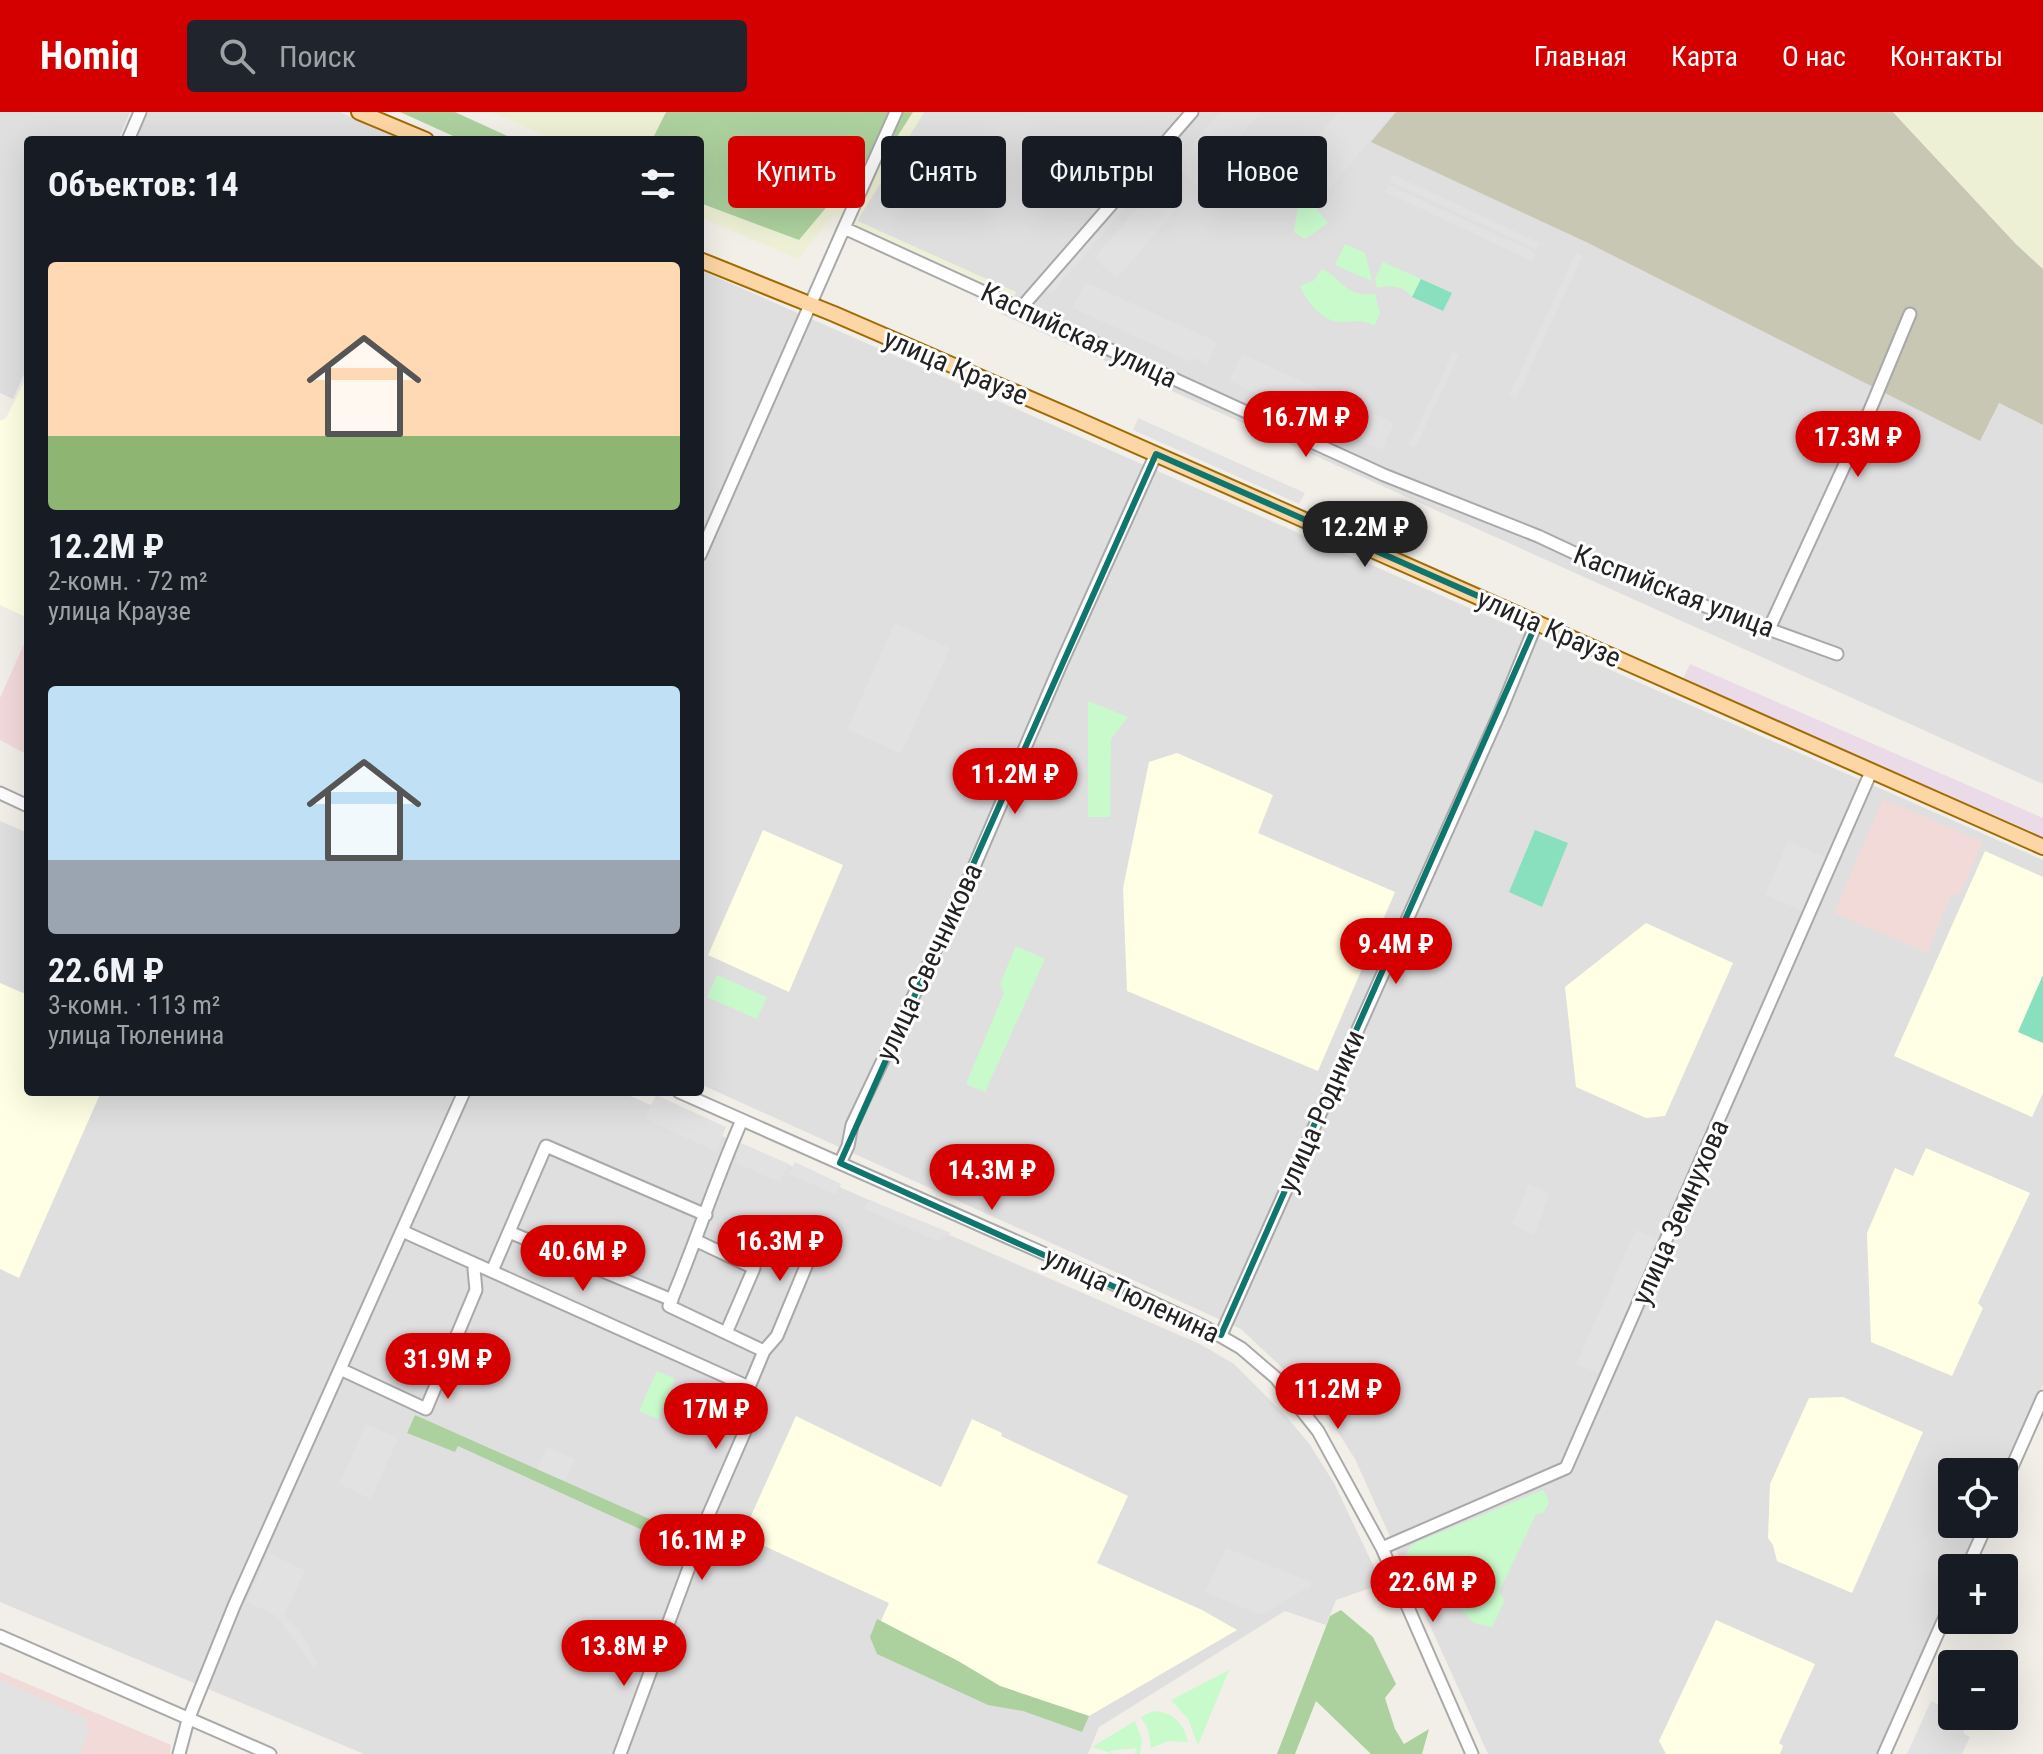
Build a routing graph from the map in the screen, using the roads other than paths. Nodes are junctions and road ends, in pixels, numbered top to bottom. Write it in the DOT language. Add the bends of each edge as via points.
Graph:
graph roads {
  1 [pos="140,112"];
  2 [pos="359,112"];
  3 [pos="896,112"];
  4 [pos="1192,112"];
  5 [pos="130,136"];
  6 [pos="416,136"];
  7 [pos="844,228"];
  8 [pos="704,262"];
  9 [pos="809,305"];
  10 [pos="1021,308"];
  11 [pos="1910,314"];
  12 [pos="1156,454"];
  13 [pos="704,546"];
  14 [pos="1537,622"];
  15 [pos="1769,629"];
  16 [pos="1837,654"];
  17 [pos="1871,772"];
  18 [pos="0,793"];
  19 [pos="24,804"];
  20 [pos="2043,847"];
  21 [pos="462,1096"];
  22 [pos="688,1096"];
  23 [pos="742,1120"];
  24 [pos="840,1163"];
  25 [pos="706,1215"];
  26 [pos="821,1230"];
  27 [pos="402,1231"];
  28 [pos="509,1232"];
  29 [pos="697,1241"];
  30 [pos="474,1269"];
  31 [pos="492,1271"];
  32 [pos="672,1300"];
  33 [pos="726,1333"];
  34 [pos="1221,1335"];
  35 [pos="764,1351"];
  36 [pos="340,1369"];
  37 [pos="749,1387"];
  38 [pos="2043,1397"];
  39 [pos="2016,1458"];
  40 [pos="1382,1548"];
  41 [pos="1938,1632"];
  42 [pos="0,1636"];
  43 [pos="188,1720"];
  44 [pos="179,1754"];
  45 [pos="270,1754"];
  46 [pos="620,1754"];
  47 [pos="1472,1754"];
  48 [pos="1884,1754"];
  1 -- 5 [label="street"];
  2 -- 6 [label="main road"];
  3 -- 7 [label="street"];
  4 -- 10 [label="street"];
  7 -- 9 [label="street"];
  7 -- 10 [label="street, Каспийская улица"];
  8 -- 9 [label="main road, улица Краузе"];
  9 -- 12 [label="main road, улица Краузе"];
  9 -- 13 [label="street"];
  10 -- 15 [label="street, Каспийская улица" via="1384,475 1628,578"];
  11 -- 15 [label="street"];
  12 -- 14 [label="main road, улица Краузе"];
  12 -- 24 [label="street, улица Свечникова" via="964,890 852,1125"];
  14 -- 17 [label="main road, улица Краузе"];
  14 -- 34 [label="street, улица Родники"];
  15 -- 16 [label="street, Каспийская улица"];
  17 -- 20 [label="main road, улица Краузе"];
  17 -- 40 [label="street, улица Земнухова" via="1566,1468"];
  18 -- 19 [label="street"];
  21 -- 27 [label="street"];
  22 -- 23 [label="street, улица Тюленина"];
  23 -- 24 [label="street, улица Тюленина"];
  23 -- 25 [label="street"];
  24 -- 34 [label="street, улица Тюленина"];
  25 -- 28 [label="street" via="546,1146"];
  25 -- 29 [label="street"];
  26 -- 35 [label="street" via="777,1336"];
  27 -- 31 [label="street"];
  27 -- 36 [label="street"];
  28 -- 31 [label="street"];
  28 -- 32 [label="street"];
  29 -- 32 [label="street"];
  29 -- 33 [label="street" via="754,1268"];
  30 -- 36 [label="street" via="476,1290 426,1409"];
  31 -- 37 [label="street"];
  32 -- 33 [label="street" via="669,1306"];
  33 -- 35 [label="street"];
  34 -- 40 [label="street, улица Тюленина" via="1276,1378 1318,1431"];
  35 -- 37 [label="street"];
  36 -- 43 [label="street"];
  37 -- 46 [label="street" via="752,1415 708,1516"];
  38 -- 39 [label="street"];
  40 -- 47 [label="street, улица Тюленина"];
  41 -- 48 [label="street"];
  42 -- 43 [label="street"];
  43 -- 44 [label="street"];
  43 -- 45 [label="street"];
}
